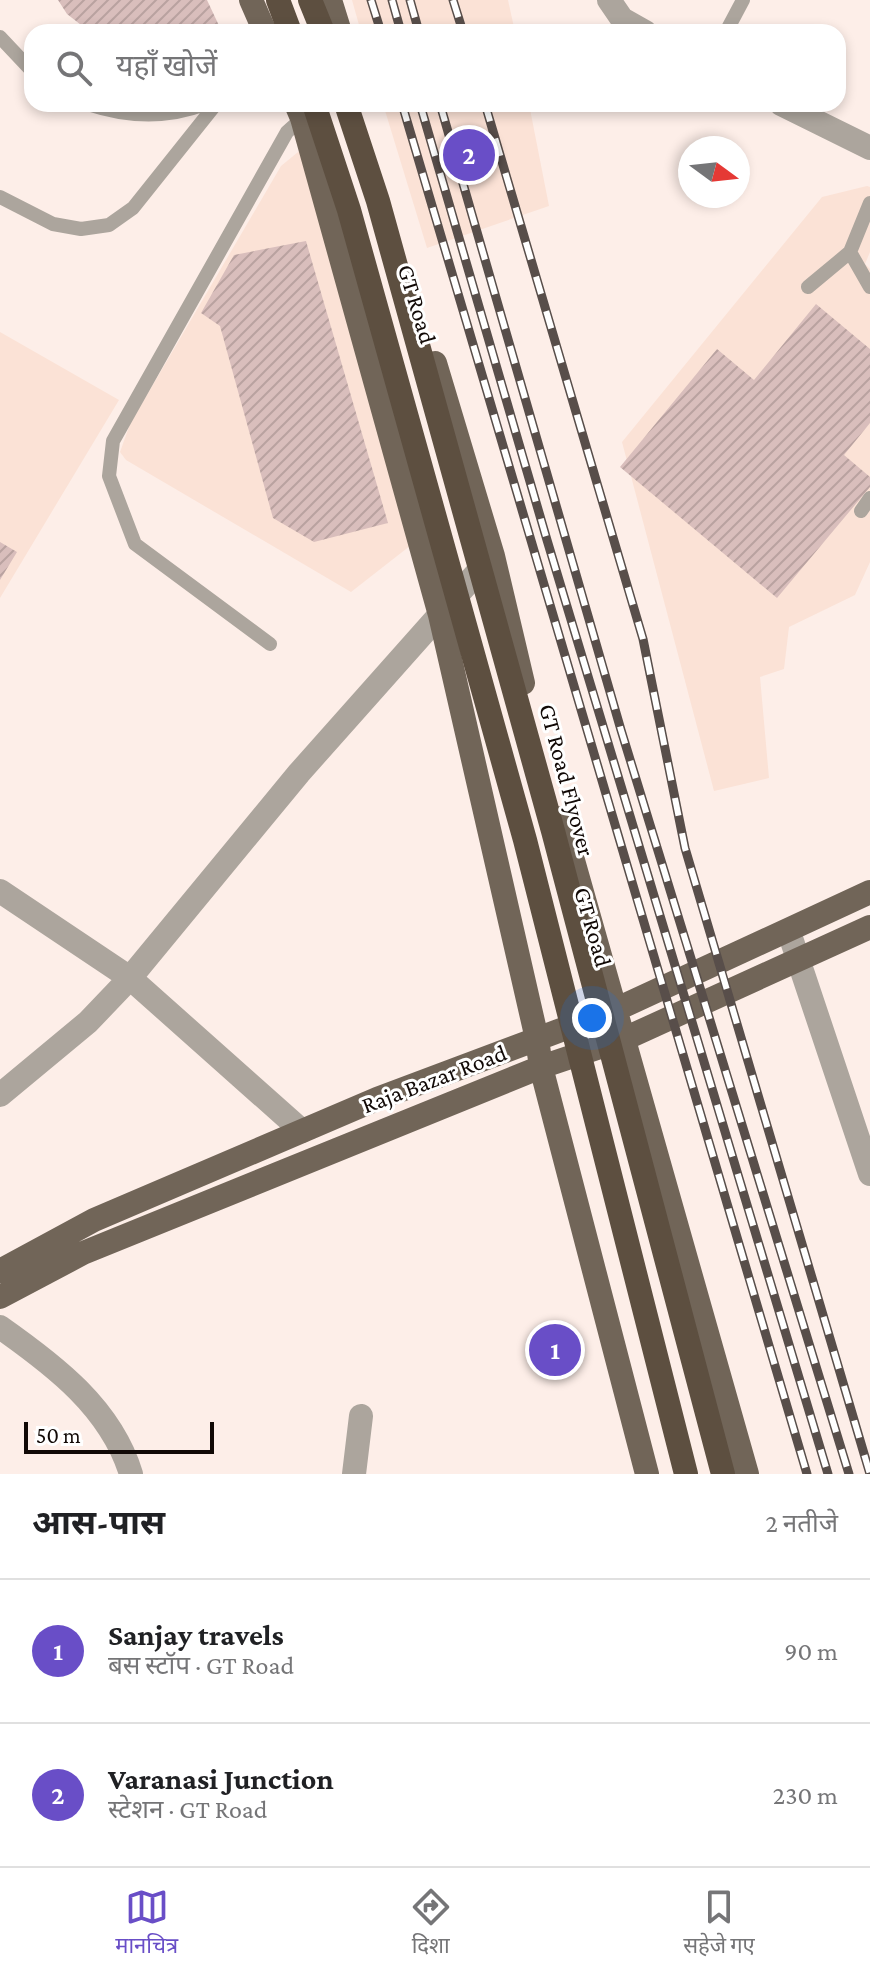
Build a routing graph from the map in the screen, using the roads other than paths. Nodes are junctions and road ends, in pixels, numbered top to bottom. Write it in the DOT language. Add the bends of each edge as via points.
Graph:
graph roads {
  1 [pos="251,0"];
  2 [pos="278,0"];
  3 [pos="310,0"];
  4 [pos="330,0"];
  5 [pos="609,0"];
  6 [pos="743,0"];
  7 [pos="262,24"];
  8 [pos="287,24"];
  9 [pos="320,24"];
  10 [pos="338,24"];
  11 [pos="631,24"];
  12 [pos="730,24"];
  13 [pos="0,37"];
  14 [pos="24,62"];
  15 [pos="116,112"];
  16 [pos="185,112"];
  17 [pos="210,112"];
  18 [pos="304,112"];
  19 [pos="308,112"];
  20 [pos="309,112"];
  21 [pos="349,112"];
  22 [pos="361,112"];
  23 [pos="797,112"];
  24 [pos="870,148"];
  25 [pos="0,197"];
  26 [pos="870,203"];
  27 [pos="850,252"];
  28 [pos="808,287"];
  29 [pos="870,287"];
  30 [pos="493,556"];
  31 [pos="440,615"];
  32 [pos="270,644"];
  33 [pos="870,892"];
  34 [pos="3,898"];
  35 [pos="870,927"];
  36 [pos="789,932"];
  37 [pos="798,962"];
  38 [pos="130,978"];
  39 [pos="617,1009"];
  40 [pos="537,1039"];
  41 [pos="624,1039"];
  42 [pos="541,1067"];
  43 [pos="0,1095"];
  44 [pos="302,1131"];
  45 [pos="870,1174"];
  46 [pos="0,1271"];
  47 [pos="0,1297"];
  48 [pos="0,1327"];
  49 [pos="361,1416"];
  50 [pos="131,1474"];
  51 [pos="354,1474"];
  52 [pos="647,1474"];
  53 [pos="686,1474"];
  54 [pos="723,1474"];
  55 [pos="747,1474"];
  1 -- 7 [label="main road"];
  2 -- 8 [label="highway"];
  3 -- 9 [label="highway"];
  4 -- 10 [label="main road"];
  5 -- 11 [label="street"];
  6 -- 12 [label="lane"];
  13 -- 14 [label="lane"];
  15 -- 16 [label="lane"];
  17 -- 25 [label="lane" via="133,208 109,225 81,229 53,224"];
  18 -- 32 [label="lane" via="287,132 113,441 109,476 135,544"];
  19 -- 31 [label="main road"];
  20 -- 53 [label="highway, bridge" via="349,210 525,840"];
  21 -- 54 [label="highway, GT Road Flyover, bridge" via="553,831"];
  22 -- 30 [label="main road, GT Road"];
  23 -- 24 [label="street"];
  26 -- 27 [label="lane"];
  27 -- 28 [label="lane"];
  27 -- 29 [label="lane"];
  30 -- 31 [label="street"];
  30 -- 39 [label="main road, GT Road" via="529,708"];
  31 -- 38 [label="street" via="299,773"];
  31 -- 40 [label="main road"];
  33 -- 36 [label="main road, Raja Bazar Road"];
  34 -- 38 [label="street"];
  35 -- 37 [label="main road, Raja Bazar Road"];
  36 -- 37 [label="street"];
  36 -- 39 [label="main road, Raja Bazar Road"];
  37 -- 41 [label="main road, Raja Bazar Road"];
  37 -- 45 [label="street"];
  38 -- 43 [label="street" via="88,1022"];
  38 -- 44 [label="street"];
  39 -- 40 [label="main road, Raja Bazar Road"];
  39 -- 41 [label="main road, GT Road"];
  40 -- 42 [label="main road"];
  40 -- 44 [label="main road, Raja Bazar Road"];
  41 -- 42 [label="main road, Raja Bazar Road"];
  41 -- 55 [label="main road, GT Road"];
  42 -- 47 [label="main road, Raja Bazar Road" via="83,1253"];
  42 -- 52 [label="main road"];
  44 -- 46 [label="main road, Raja Bazar Road" via="94,1220"];
  48 -- 50 [label="street" via="55,1366 97,1411"];
  49 -- 51 [label="street"];
}
